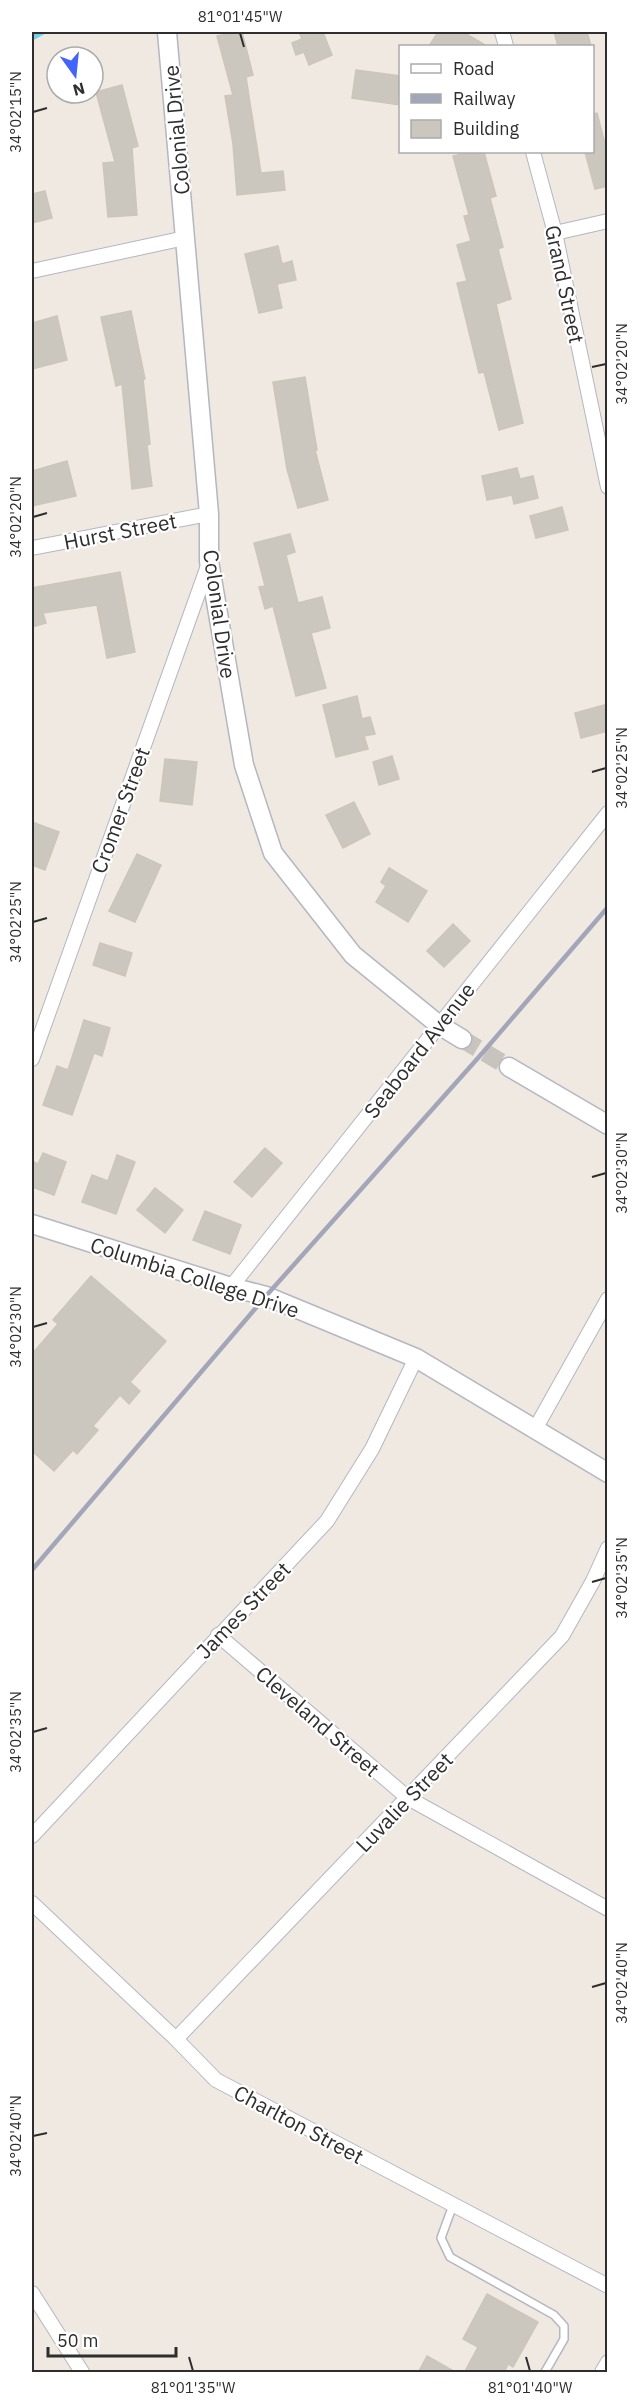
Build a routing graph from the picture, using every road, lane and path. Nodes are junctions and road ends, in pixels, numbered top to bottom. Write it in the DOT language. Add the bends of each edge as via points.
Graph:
graph roads {
  1 [pos="167,32"];
  2 [pos="533,153"];
  3 [pos="608,221"];
  4 [pos="555,232"];
  5 [pos="185,238"];
  6 [pos="32,271"];
  7 [pos="608,487"];
  8 [pos="209,514"];
  9 [pos="32,548"];
  10 [pos="209,561"];
  11 [pos="608,813"];
  12 [pos="439,1025"];
  13 [pos="462,1039"];
  14 [pos="32,1059"];
  15 [pos="509,1067"];
  16 [pos="608,1125"];
  17 [pos="32,1224"];
  18 [pos="231,1287"];
  19 [pos="608,1299"];
  20 [pos="416,1358"];
  21 [pos="534,1431"];
  22 [pos="608,1473"];
  23 [pos="608,1548"];
  24 [pos="218,1635"];
  25 [pos="408,1798"];
  26 [pos="32,1836"];
  27 [pos="32,1903"];
  28 [pos="608,1909"];
  29 [pos="176,2039"];
  30 [pos="453,2205"];
  31 [pos="608,2286"];
  32 [pos="32,2294"];
  33 [pos="608,2362"];
  34 [pos="82,2373"];
  35 [pos="545,2373"];
  36 [pos="602,2373"];
  1 -- 5 [label="street, Colonial Drive"];
  2 -- 4 [label="street, Grand Street"];
  3 -- 4 [label="street"];
  4 -- 7 [label="street, Grand Street"];
  5 -- 6 [label="street"];
  5 -- 8 [label="street, Colonial Drive"];
  8 -- 9 [label="street, Hurst Street"];
  8 -- 10 [label="street, Colonial Drive"];
  10 -- 12 [label="street, Colonial Drive" via="244,765 273,853 353,955"];
  10 -- 14 [label="street, Cromer Street"];
  11 -- 12 [label="street, Seaboard Avenue"];
  12 -- 13 [label="street, Colonial Drive"];
  12 -- 18 [label="street, Seaboard Avenue"];
  15 -- 16 [label="street"];
  17 -- 18 [label="street, Columbia College Drive"];
  18 -- 20 [label="street, Columbia College Drive" via="266,1296"];
  19 -- 21 [label="street"];
  20 -- 21 [label="street, Columbia College Drive"];
  20 -- 24 [label="street, James Street" via="372,1449 327,1521"];
  21 -- 22 [label="street, Columbia College Drive"];
  23 -- 25 [label="street, Luvalie Street" via="562,1636"];
  24 -- 25 [label="street, Cleveland Street"];
  24 -- 26 [label="street, James Street"];
  25 -- 28 [label="street, Cleveland Street"];
  25 -- 29 [label="street, Luvalie Street"];
  27 -- 29 [label="street, Charlton Street"];
  29 -- 30 [label="street, Charlton Street" via="216,2080"];
  30 -- 31 [label="street, Charlton Street"];
  30 -- 35 [label="lane" via="441,2238 450,2257 554,2315 564,2326 564,2339"];
  32 -- 34 [label="street"];
  33 -- 36 [label="street"];
}
